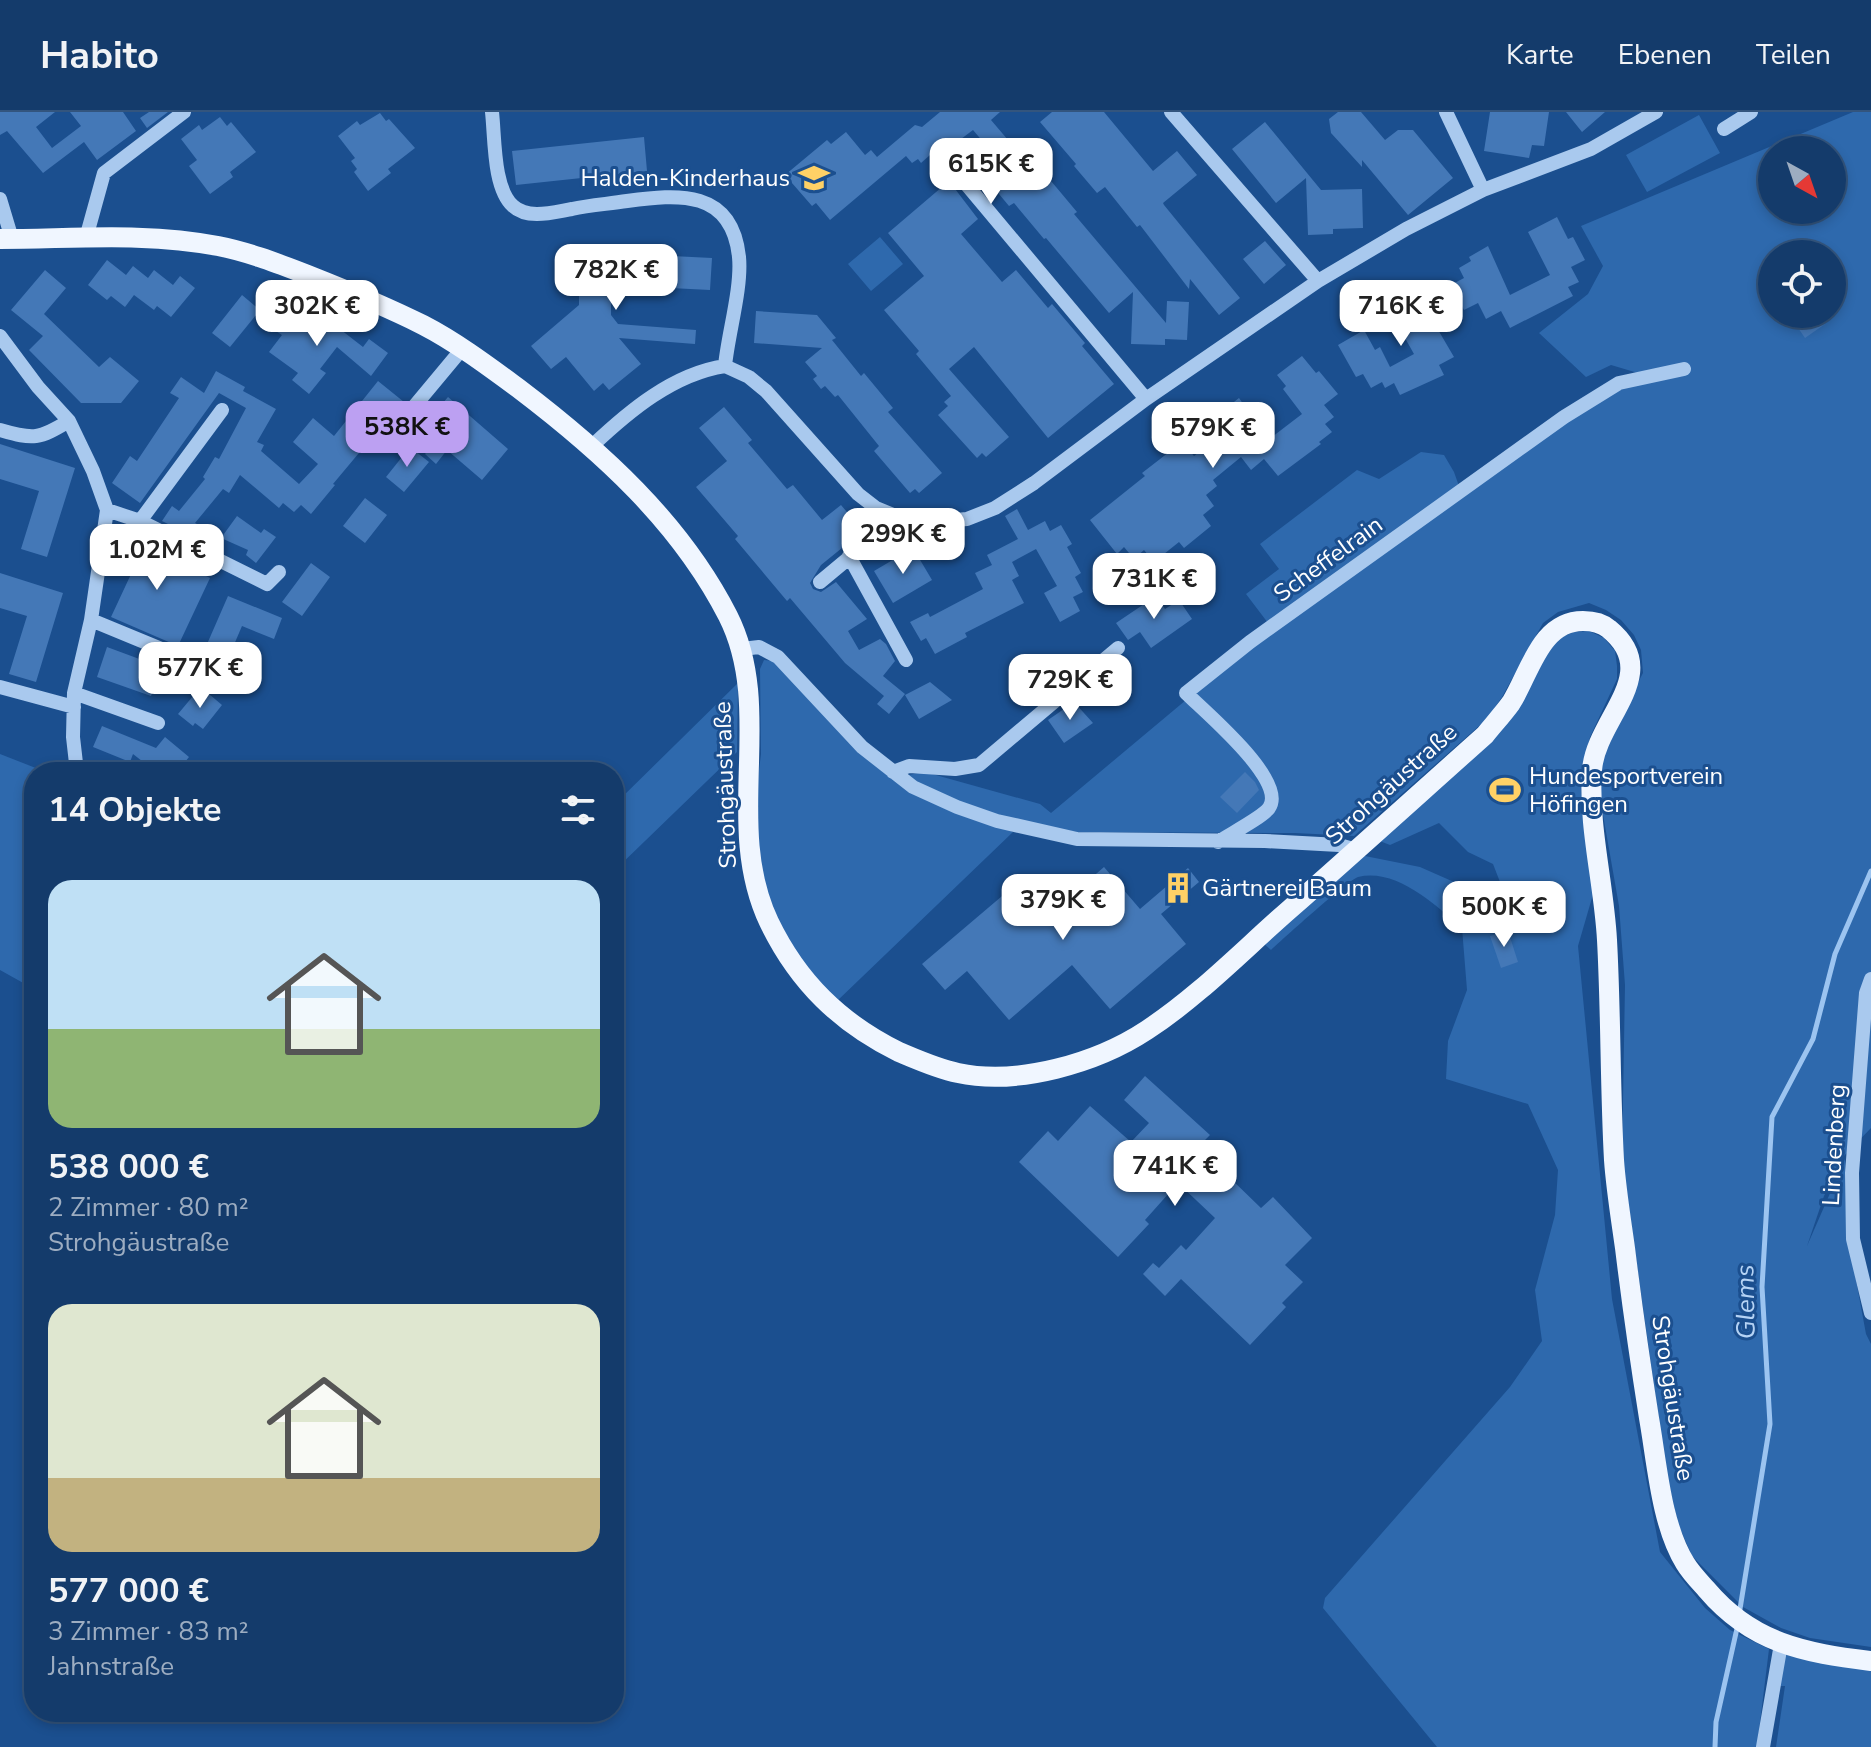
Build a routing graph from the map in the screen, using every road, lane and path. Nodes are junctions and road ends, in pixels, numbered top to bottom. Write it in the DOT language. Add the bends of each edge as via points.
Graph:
graph roads {
  1 [pos="184,112"];
  2 [pos="492,112"];
  3 [pos="1171,112"];
  4 [pos="1446,112"];
  5 [pos="1656,112"];
  6 [pos="1751,112"];
  7 [pos="1724,129"];
  8 [pos="956,172"];
  9 [pos="1483,190"];
  10 [pos="0,199"];
  11 [pos="86,238"];
  12 [pos="6,239"];
  13 [pos="1318,281"];
  14 [pos="0,336"];
  15 [pos="462,349"];
  16 [pos="725,366"];
  17 [pos="1684,369"];
  18 [pos="1146,399"];
  19 [pos="222,410"];
  20 [pos="69,421"];
  21 [pos="0,430"];
  22 [pos="387,439"];
  23 [pos="592,446"];
  24 [pos="107,510"];
  25 [pos="898,517"];
  26 [pos="140,521"];
  27 [pos="849,556"];
  28 [pos="279,572"];
  29 [pos="820,582"];
  30 [pos="91,620"];
  31 [pos="1118,648"];
  32 [pos="742,649"];
  33 [pos="171,653"];
  34 [pos="906,660"];
  35 [pos="0,687"];
  36 [pos="74,700"];
  37 [pos="158,723"];
  38 [pos="76,762"];
  39 [pos="893,772"];
  40 [pos="1218,842"];
  41 [pos="1357,850"];
  42 [pos="1871,979"];
  43 [pos="1871,1313"];
  44 [pos="1781,1644"];
  45 [pos="1871,1661"];
  46 [pos="1763,1747"];
  1 -- 11 [label="street" via="104,173"];
  2 -- 16 [label="street" via="500,185 522,213 669,195 698,200 723,213 739,258"];
  3 -- 13 [label="street"];
  4 -- 9 [label="street"];
  5 -- 9 [label="street" via="1591,149"];
  6 -- 7 [label="street"];
  8 -- 18 [label="street"];
  9 -- 13 [label="street"];
  10 -- 12 [label="street"];
  11 -- 12 [label="main road, Strohgäustraße"];
  11 -- 15 [label="main road, Strohgäustraße" via="148,237 246,253 348,291"];
  13 -- 18 [label="street"];
  14 -- 20 [label="street"];
  15 -- 22 [label="street"];
  15 -- 23 [label="main road, Strohgäustraße"];
  16 -- 23 [label="street" via="683,377"];
  16 -- 25 [label="street" via="766,391 858,494"];
  17 -- 40 [label="street, Scheffelrain" via="1619,383 1564,417 1186,693 1255,762 1271,789 1269,810"];
  18 -- 25 [label="street" via="995,508 946,523"];
  19 -- 26 [label="street"];
  20 -- 21 [label="street" via="42,437"];
  20 -- 24 [label="street"];
  23 -- 32 [label="main road, Strohgäustraße" via="683,544 711,585"];
  24 -- 26 [label="street"];
  24 -- 30 [label="street"];
  25 -- 27 [label="street"];
  26 -- 28 [label="street" via="267,584"];
  27 -- 29 [label="street"];
  27 -- 34 [label="street"];
  30 -- 33 [label="street"];
  30 -- 36 [label="street"];
  31 -- 39 [label="street" via="979,765 909,766"];
  32 -- 39 [label="street" via="759,647 778,657 862,747"];
  32 -- 41 [label="main road, Strohgäustraße" via="750,714 748,838 768,920 793,964 830,1008 880,1042 960,1074 1006,1075 1072,1065 1109,1052 1184,1002"];
  35 -- 36 [label="street"];
  36 -- 37 [label="street"];
  36 -- 38 [label="street"];
  39 -- 40 [label="street" via="957,807 1036,831 1077,839"];
  40 -- 41 [label="street"];
  41 -- 44 [label="main road, Strohgäustraße" via="1485,735 1510,705 1541,645 1559,627 1588,621 1605,625 1622,641 1632,671 1592,768 1607,937 1614,1162 1638,1351 1661,1491 1676,1546 1720,1605"];
  42 -- 43 [label="street, Lindenberg" via="1852,1173 1853,1239"];
  44 -- 45 [label="main road, Strohgäustraße"];
  44 -- 46 [label="street"];
}
